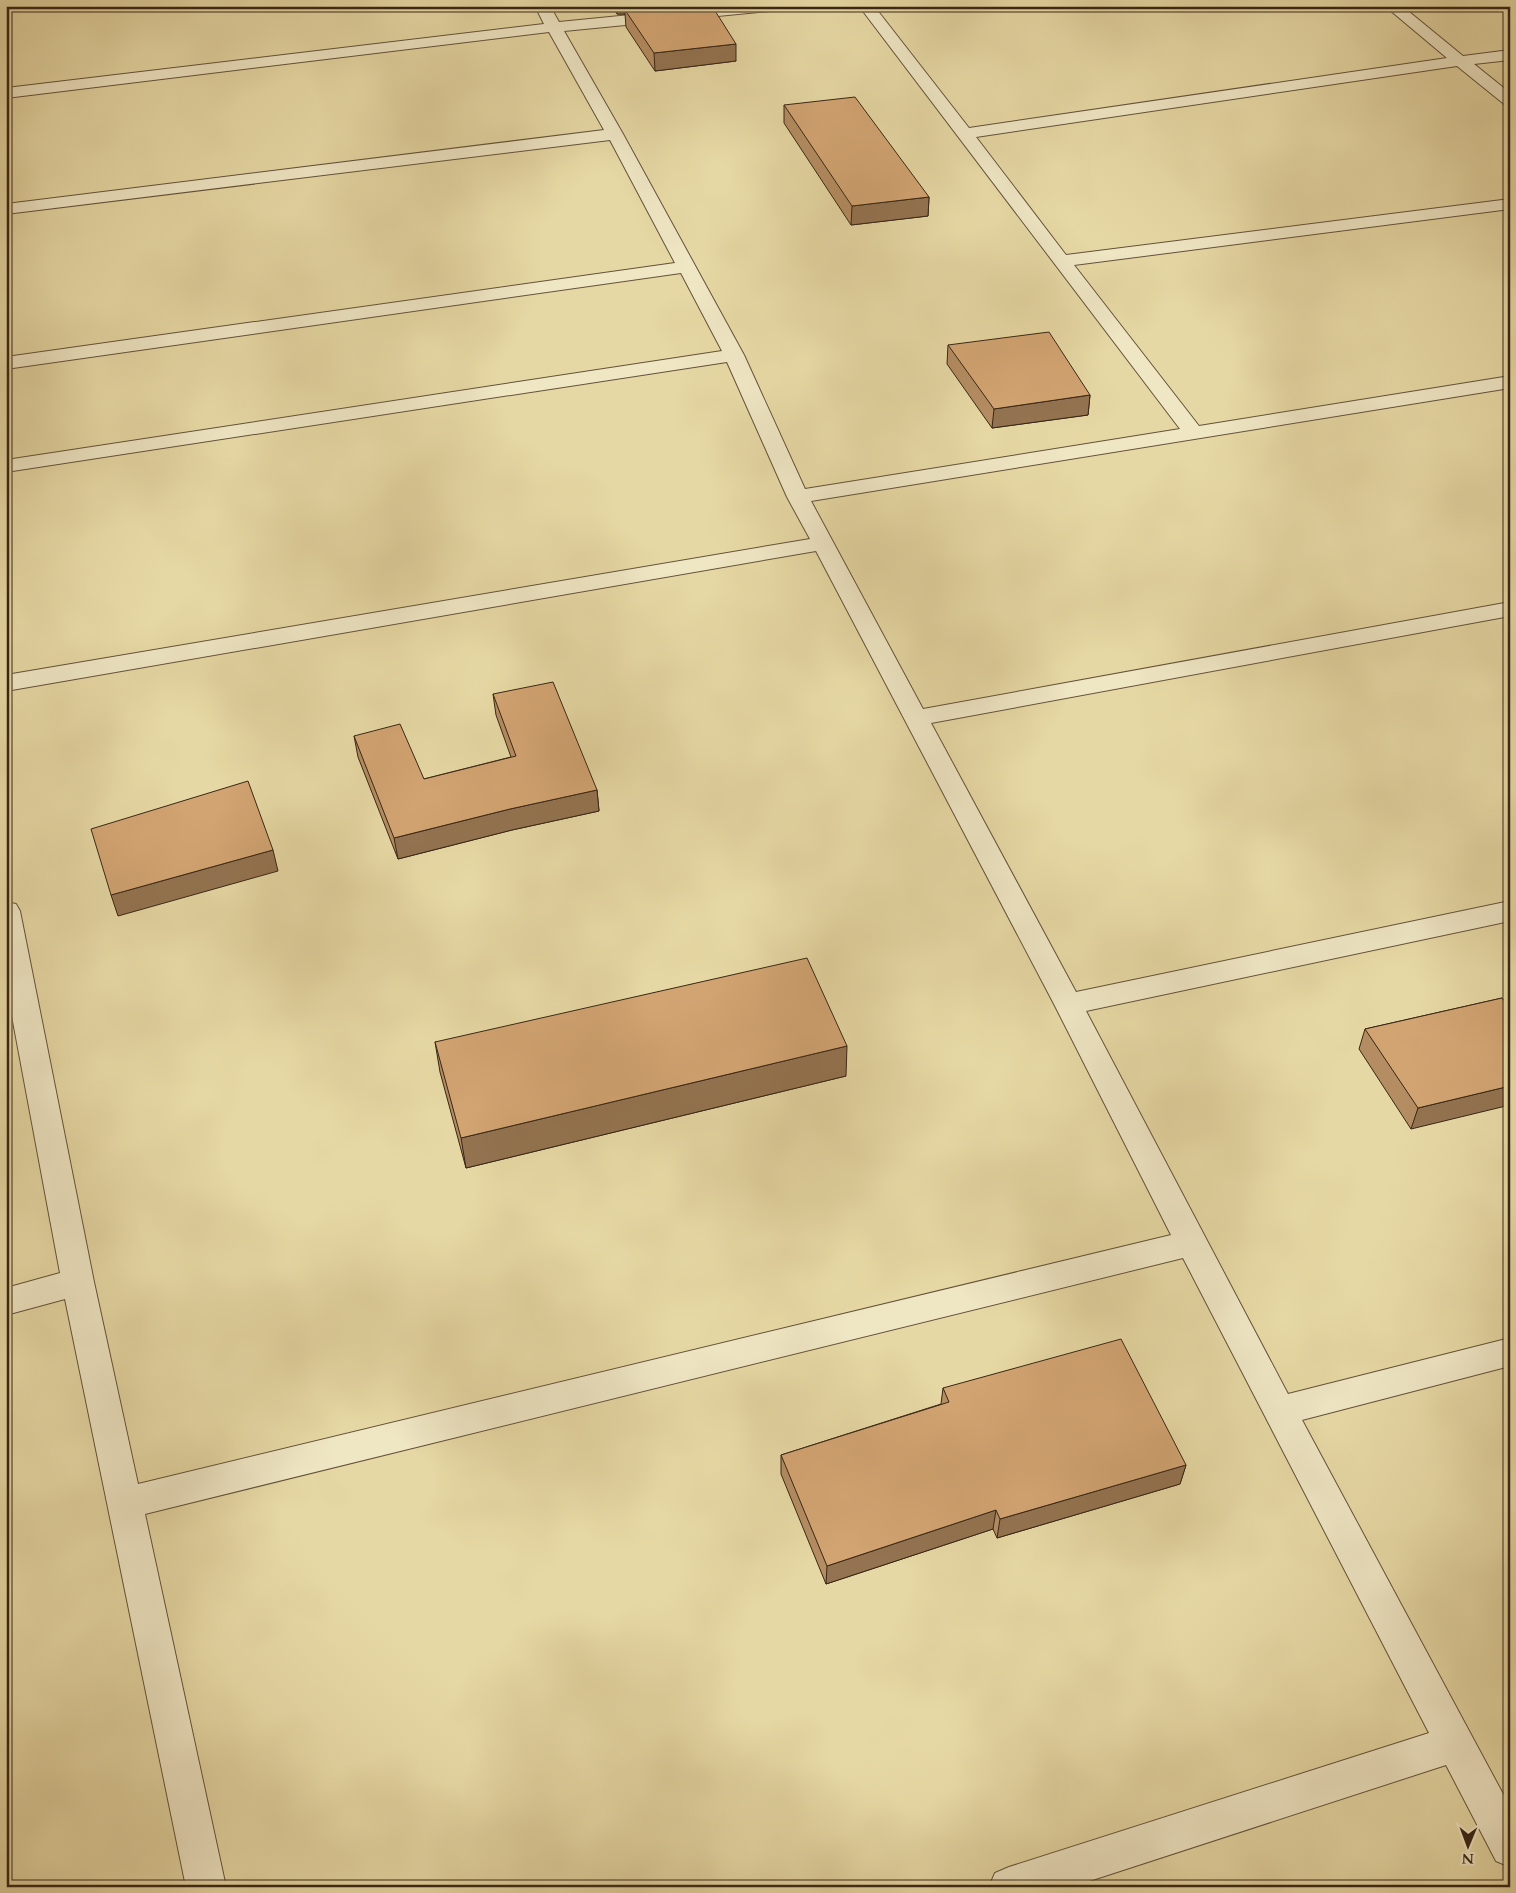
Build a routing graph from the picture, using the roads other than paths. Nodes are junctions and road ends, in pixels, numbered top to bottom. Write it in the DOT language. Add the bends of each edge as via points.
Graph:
graph roads {
  1 [pos="542,6"];
  2 [pos="770,6"];
  3 [pos="866,6"];
  4 [pos="1392,6"];
  5 [pos="554,27"];
  6 [pos="1510,55"];
  7 [pos="1458,61"];
  8 [pos="6,93"];
  9 [pos="1510,101"];
  10 [pos="966,133"];
  11 [pos="614,134"];
  12 [pos="1510,204"];
  13 [pos="6,209"];
  14 [pos="1060,261"];
  15 [pos="686,267"];
  16 [pos="734,355"];
  17 [pos="6,363"];
  18 [pos="1510,382"];
  19 [pos="1193,432"];
  20 [pos="6,466"];
  21 [pos="798,497"];
  22 [pos="823,543"];
  23 [pos="1510,609"];
  24 [pos="6,683"];
  25 [pos="915,718"];
  26 [pos="6,911"];
  27 [pos="1510,912"];
  28 [pos="1068,1004"];
  29 [pos="1191,1243"];
  30 [pos="78,1282"];
  31 [pos="6,1302"];
  32 [pos="1510,1352"];
  33 [pos="1280,1412"];
  34 [pos="125,1502"];
  35 [pos="1456,1743"];
  36 [pos="1510,1847"];
  37 [pos="206,1887"];
  38 [pos="1009,1887"];
  1 -- 5 [label="street"];
  2 -- 5 [label="street"];
  3 -- 10 [label="street"];
  4 -- 7 [label="street"];
  5 -- 8 [label="street"];
  5 -- 11 [label="street"];
  6 -- 7 [label="street"];
  7 -- 9 [label="street"];
  7 -- 10 [label="street"];
  10 -- 14 [label="street"];
  11 -- 13 [label="street"];
  11 -- 15 [label="street"];
  12 -- 14 [label="street"];
  14 -- 19 [label="street"];
  15 -- 16 [label="street"];
  15 -- 17 [label="street"];
  16 -- 20 [label="street"];
  16 -- 21 [label="street"];
  18 -- 19 [label="street"];
  19 -- 21 [label="street"];
  21 -- 22 [label="street"];
  22 -- 24 [label="street"];
  22 -- 25 [label="street"];
  23 -- 25 [label="street"];
  25 -- 28 [label="street"];
  26 -- 30 [label="street"];
  27 -- 28 [label="street"];
  28 -- 29 [label="street"];
  29 -- 33 [label="street"];
  29 -- 34 [label="street"];
  30 -- 31 [label="street"];
  30 -- 34 [label="street"];
  32 -- 33 [label="street"];
  33 -- 35 [label="street"];
  34 -- 37 [label="street"];
  35 -- 36 [label="street"];
  35 -- 38 [label="street"];
}
